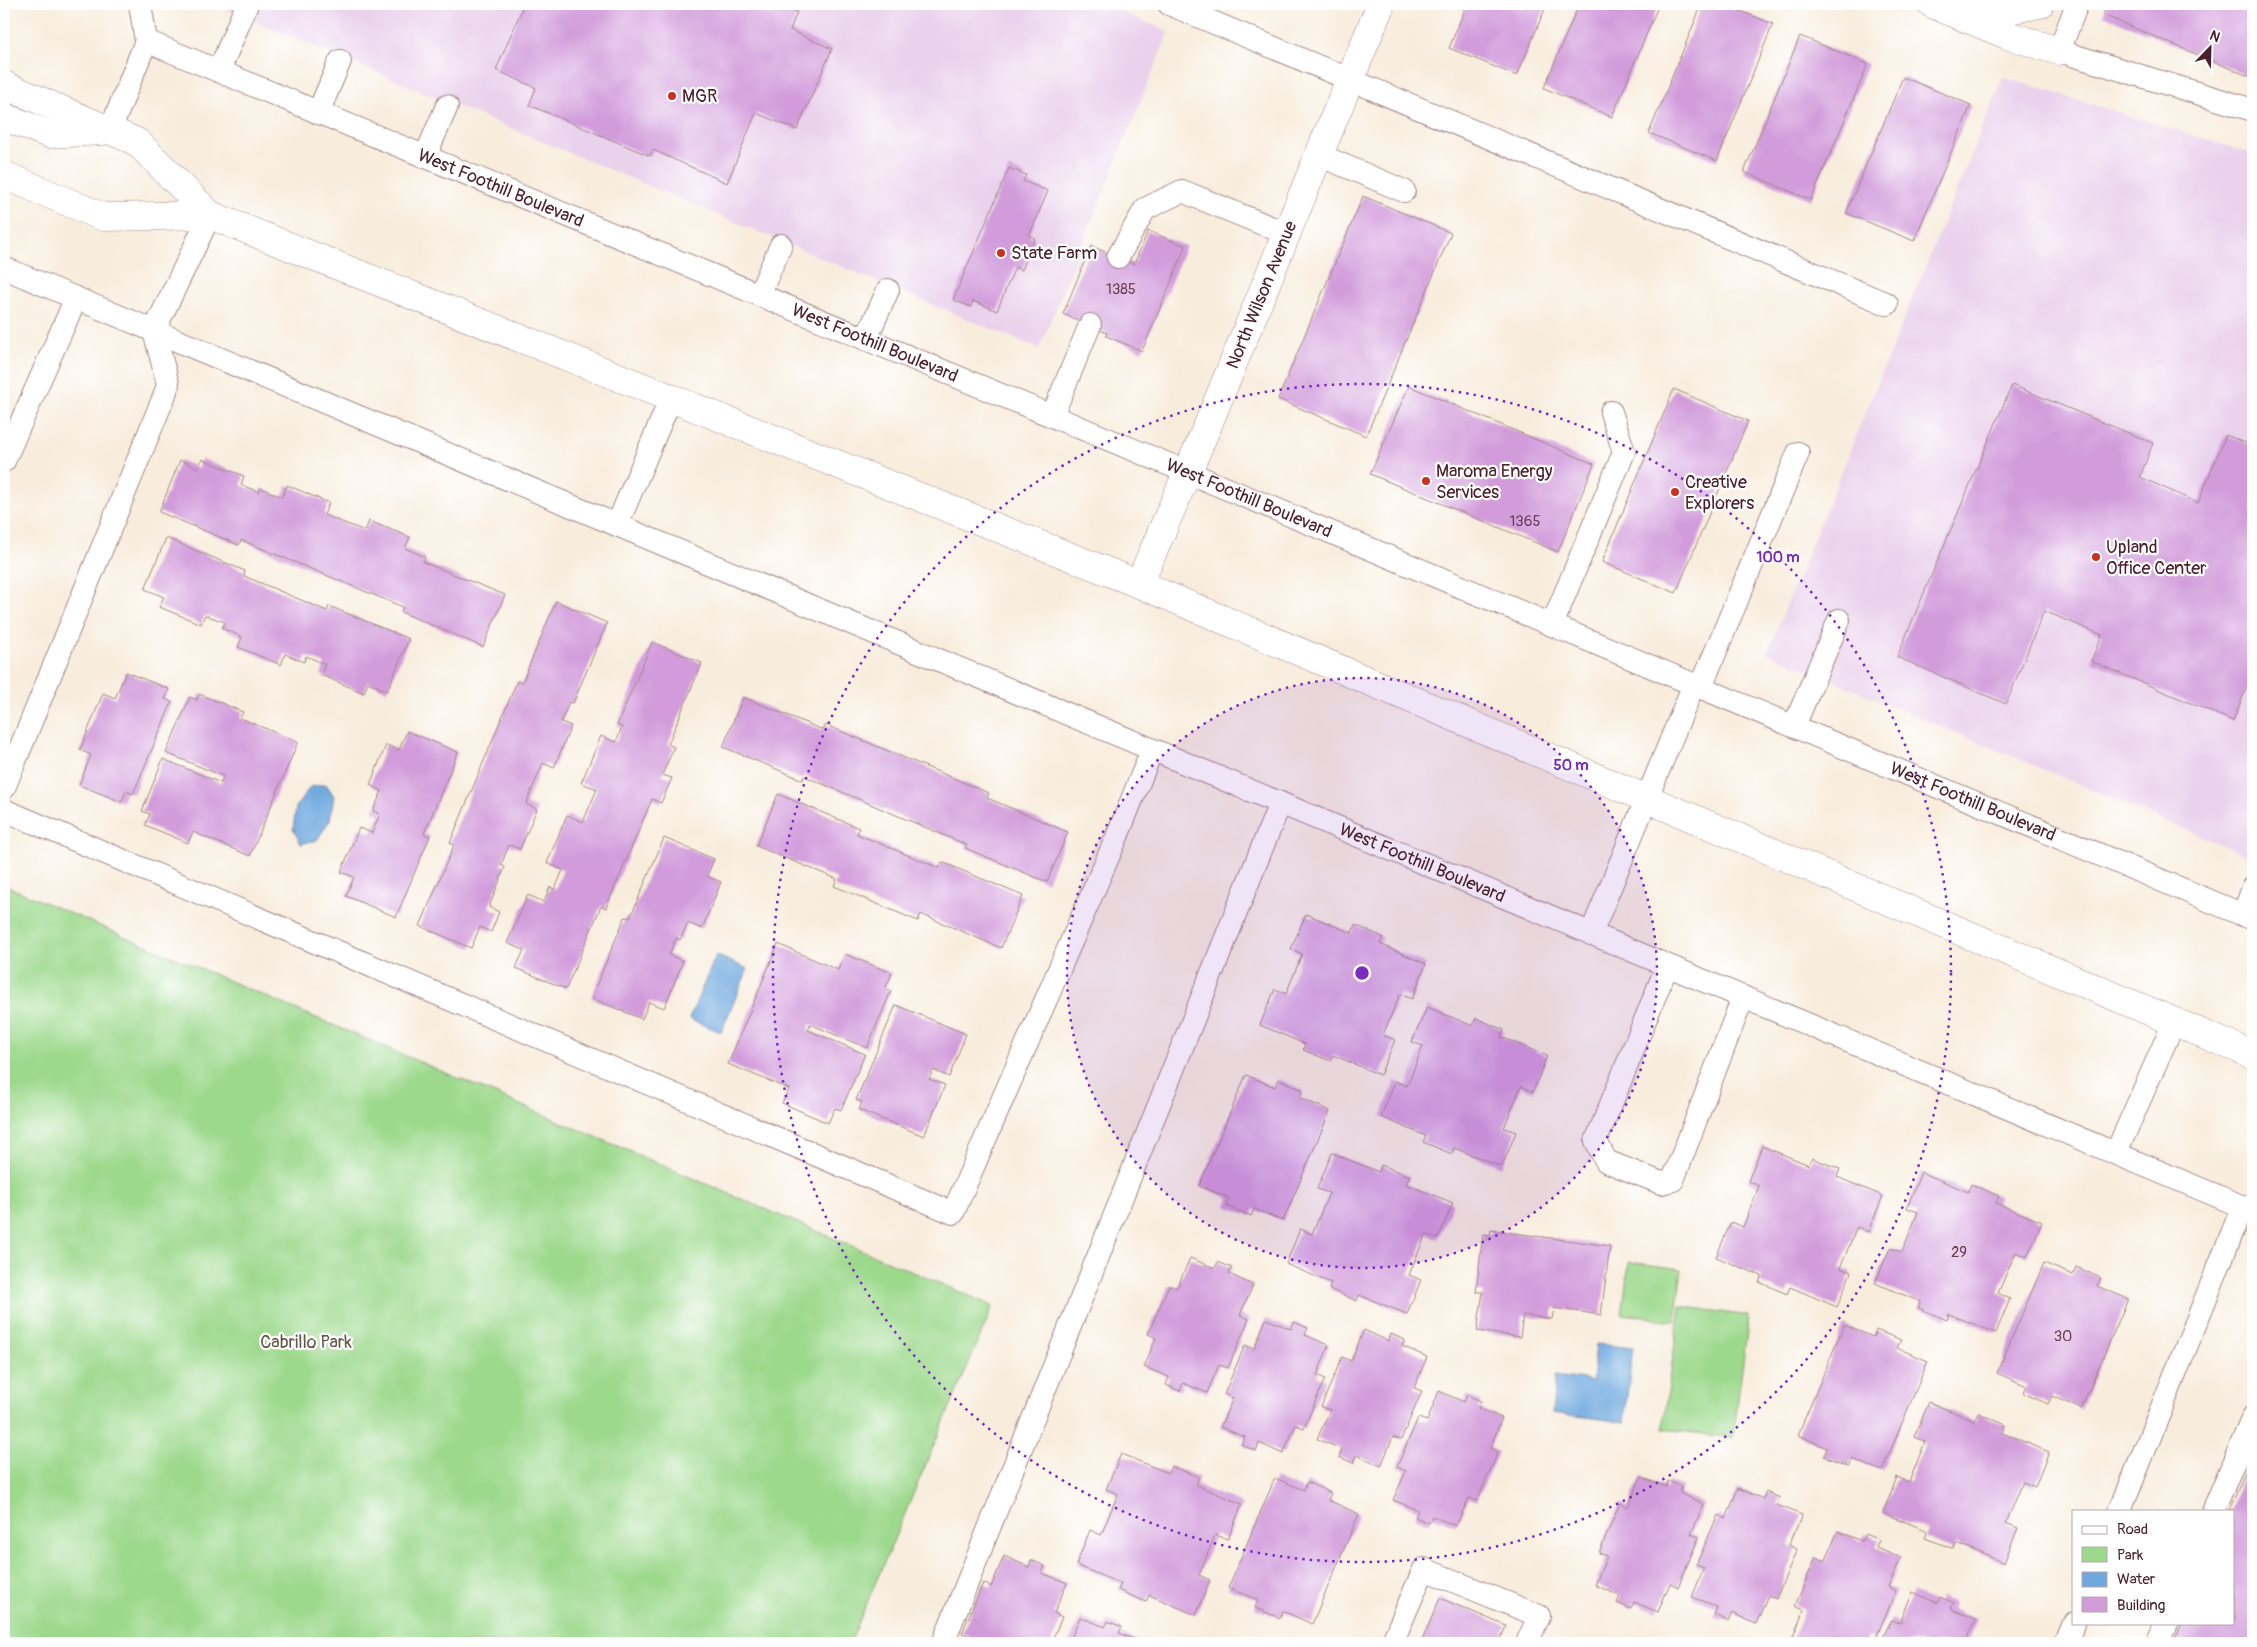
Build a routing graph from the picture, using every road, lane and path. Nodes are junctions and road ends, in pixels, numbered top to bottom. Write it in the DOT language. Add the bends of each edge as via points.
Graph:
graph roads {
  1 [pos="140,4"];
  2 [pos="247,4"];
  3 [pos="1169,4"];
  4 [pos="1380,4"];
  5 [pos="1932,4"];
  6 [pos="2040,4"];
  7 [pos="2077,4"];
  8 [pos="1965,18"];
  9 [pos="146,41"];
  10 [pos="2059,51"];
  11 [pos="340,61"];
  12 [pos="219,71"];
  13 [pos="1349,79"];
  14 [pos="4,85"];
  15 [pos="447,106"];
  16 [pos="2253,110"];
  17 [pos="318,113"];
  18 [pos="4,117"];
  19 [pos="110,131"];
  20 [pos="1319,155"];
  21 [pos="426,157"];
  22 [pos="4,175"];
  23 [pos="1404,191"];
  24 [pos="210,215"];
  25 [pos="1287,234"];
  26 [pos="781,246"];
  27 [pos="1118,257"];
  28 [pos="4,268"];
  29 [pos="888,290"];
  30 [pos="759,295"];
  31 [pos="76,298"];
  32 [pos="1887,304"];
  33 [pos="1090,325"];
  34 [pos="154,331"];
  35 [pos="866,339"];
  36 [pos="671,398"];
  37 [pos="1612,412"];
  38 [pos="1052,416"];
  39 [pos="1798,453"];
  40 [pos="4,461"];
  41 [pos="1188,472"];
  42 [pos="617,525"];
  43 [pos="1139,584"];
  44 [pos="1839,620"];
  45 [pos="1552,625"];
  46 [pos="1697,685"];
  47 [pos="1794,726"];
  48 [pos="1152,750"];
  49 [pos="4,788"];
  50 [pos="1646,799"];
  51 [pos="1280,803"];
  52 [pos="4,810"];
  53 [pos="2253,888"];
  54 [pos="2248,917"];
  55 [pos="1591,934"];
  56 [pos="1667,966"];
  57 [pos="1743,998"];
  58 [pos="2174,1022"];
  59 [pos="2253,1055"];
  60 [pos="2116,1153"];
  61 [pos="2248,1208"];
  62 [pos="2253,1417"];
  63 [pos="2120,1510"];
  64 [pos="2213,1510"];
  65 [pos="2074,1624"];
  66 [pos="2166,1624"];
  67 [pos="943,1643"];
  68 [pos="1392,1643"];
  69 [pos="1527,1643"];
  70 [pos="2066,1643"];
  71 [pos="2158,1643"];
  1 -- 9 [label="lane"];
  2 -- 12 [label="lane"];
  3 -- 13 [label="lane"];
  4 -- 13 [label="main road, North Wilson Avenue"];
  5 -- 8 [label="main road"];
  6 -- 8 [label="main road"];
  7 -- 10 [label="lane"];
  8 -- 10 [label="main road" via="2007,36"];
  9 -- 12 [label="lane, West Foothill Boulevard"];
  9 -- 19 [label="lane"];
  10 -- 16 [label="lane"];
  11 -- 17 [label="lane"];
  12 -- 17 [label="lane, West Foothill Boulevard"];
  13 -- 20 [label="main road, North Wilson Avenue"];
  13 -- 32 [label="lane"];
  14 -- 19 [label="main road"];
  15 -- 21 [label="lane"];
  17 -- 21 [label="lane, West Foothill Boulevard"];
  18 -- 19 [label="main road" via="49,134"];
  19 -- 24 [label="main road" via="137,142"];
  20 -- 23 [label="lane"];
  20 -- 25 [label="main road, North Wilson Avenue"];
  21 -- 30 [label="lane, West Foothill Boulevard"];
  22 -- 24 [label="main road" via="103,217"];
  24 -- 34 [label="lane"];
  24 -- 36 [label="main road"];
  25 -- 27 [label="lane" via="1182,191 1145,209"];
  25 -- 41 [label="main road, North Wilson Avenue"];
  26 -- 30 [label="lane"];
  28 -- 31 [label="lane, West Foothill Boulevard"];
  29 -- 35 [label="lane"];
  30 -- 35 [label="lane, West Foothill Boulevard"];
  31 -- 34 [label="lane, West Foothill Boulevard"];
  31 -- 40 [label="lane"];
  33 -- 38 [label="lane"];
  34 -- 42 [label="lane, West Foothill Boulevard"];
  34 -- 49 [label="lane" via="168,384 165,394"];
  35 -- 38 [label="lane, West Foothill Boulevard"];
  36 -- 42 [label="lane"];
  36 -- 43 [label="main road"];
  37 -- 45 [label="lane" via="1624,452"];
  38 -- 41 [label="lane, West Foothill Boulevard"];
  39 -- 46 [label="lane"];
  41 -- 43 [label="main road, North Wilson Avenue"];
  41 -- 45 [label="lane, West Foothill Boulevard"];
  42 -- 48 [label="lane, West Foothill Boulevard"];
  43 -- 50 [label="main road"];
  44 -- 47 [label="lane"];
  45 -- 46 [label="lane, West Foothill Boulevard"];
  46 -- 47 [label="lane, West Foothill Boulevard"];
  46 -- 50 [label="lane"];
  47 -- 54 [label="lane, West Foothill Boulevard"];
  48 -- 51 [label="lane, West Foothill Boulevard"];
  48 -- 52 [label="lane" via="953,1213"];
  50 -- 55 [label="lane"];
  50 -- 58 [label="main road"];
  51 -- 55 [label="lane, West Foothill Boulevard"];
  51 -- 67 [label="lane"];
  53 -- 54 [label="lane"];
  55 -- 56 [label="lane, West Foothill Boulevard"];
  56 -- 57 [label="lane, West Foothill Boulevard"];
  56 -- 57 [label="lane" via="1596,1141 1606,1161 1661,1183 1673,1180"];
  57 -- 60 [label="lane, West Foothill Boulevard"];
  58 -- 59 [label="main road"];
  58 -- 60 [label="lane"];
  60 -- 61 [label="lane, West Foothill Boulevard"];
  61 -- 63 [label="lane"];
  62 -- 64 [label="lane"];
  65 -- 70 [label="lane"];
  66 -- 71 [label="lane"];
  68 -- 69 [label="lane" via="1424,1569 1539,1616"];
}
